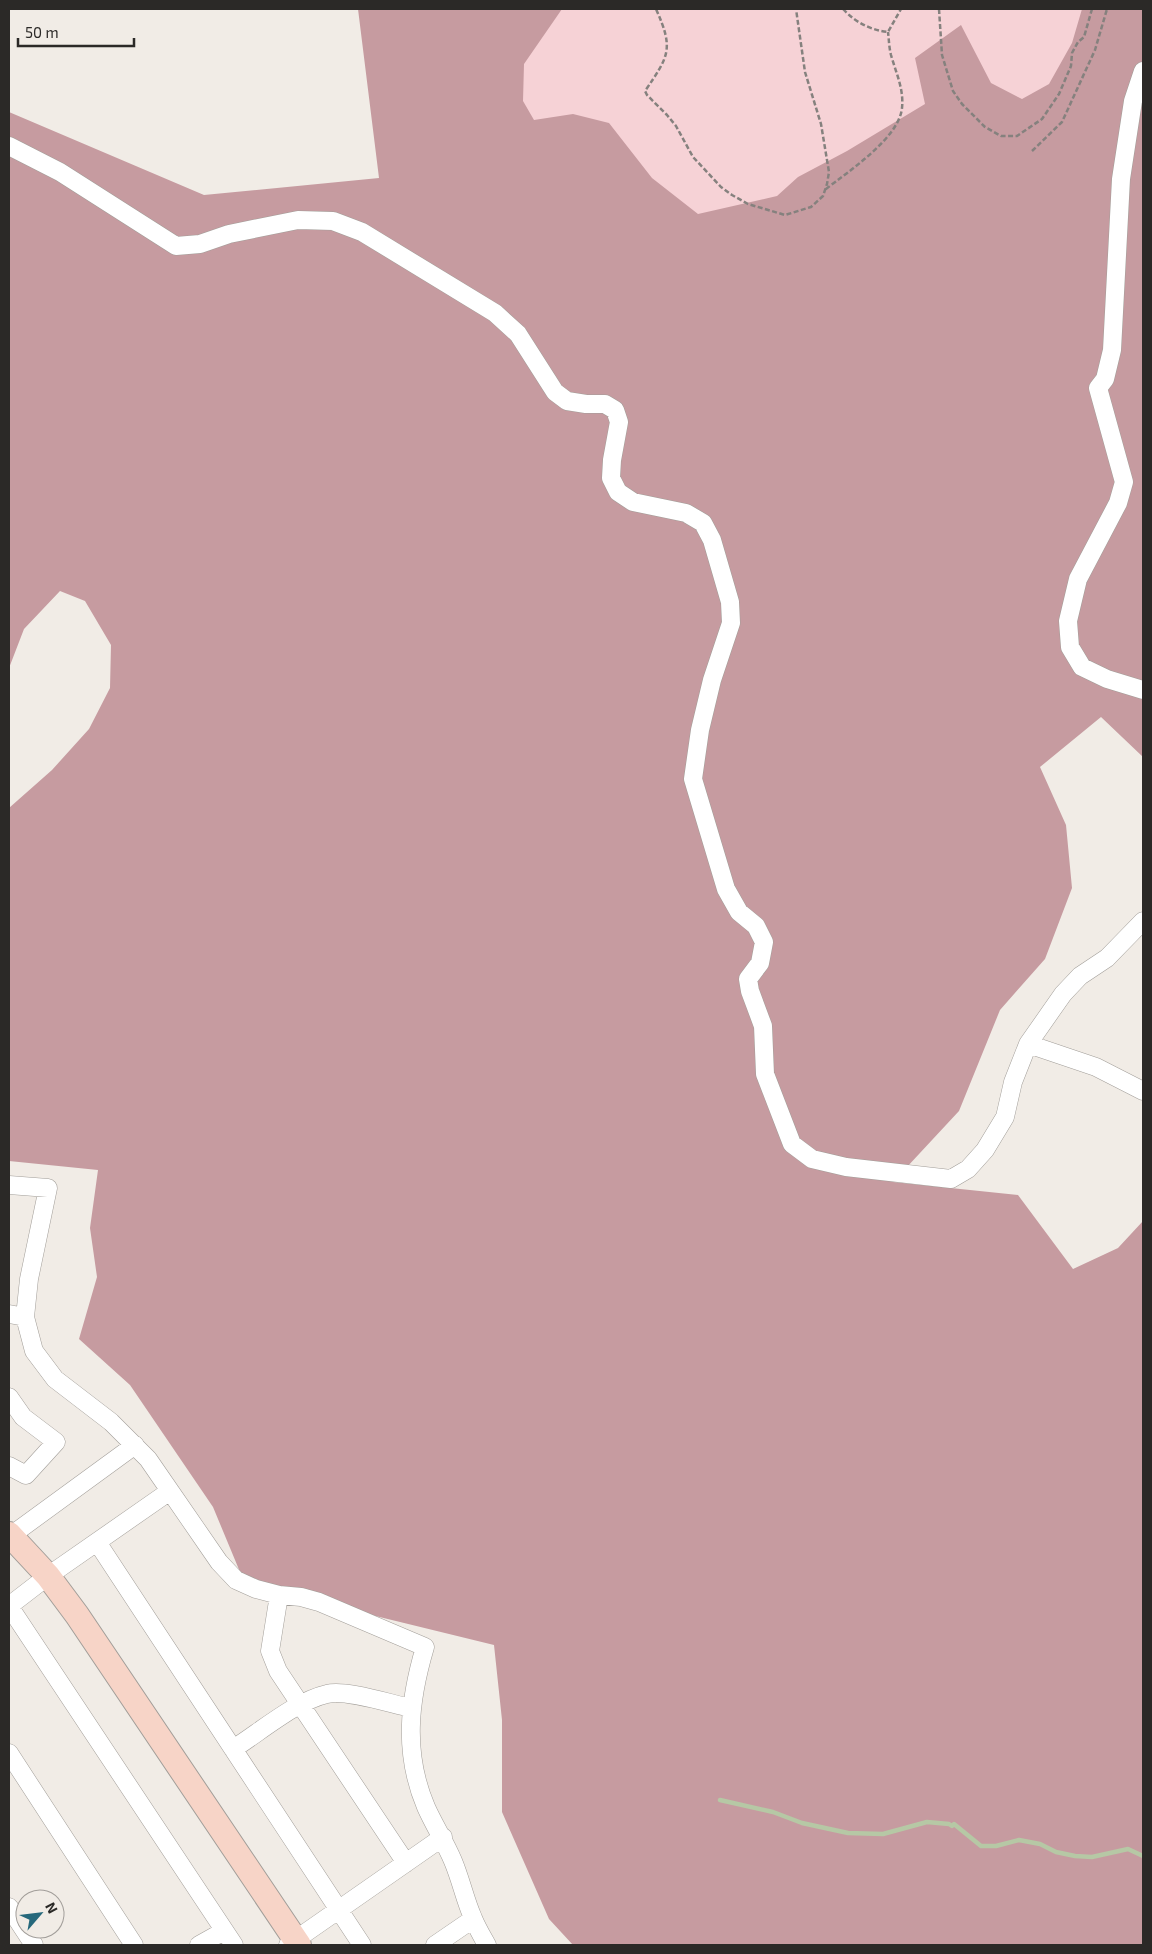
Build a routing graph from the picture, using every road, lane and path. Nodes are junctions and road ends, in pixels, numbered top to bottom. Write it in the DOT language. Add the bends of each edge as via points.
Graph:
graph roads {
  1 [pos="656,9"];
  2 [pos="796,9"];
  3 [pos="842,9"];
  4 [pos="897,9"];
  5 [pos="901,9"];
  6 [pos="939,9"];
  7 [pos="1092,9"];
  8 [pos="1107,9"];
  9 [pos="897,14"];
  10 [pos="888,32"];
  11 [pos="1143,71"];
  12 [pos="9,146"];
  13 [pos="1032,151"];
  14 [pos="826,189"];
  15 [pos="1143,690"];
  16 [pos="1143,921"];
  17 [pos="1028,1044"];
  18 [pos="1143,1091"];
  19 [pos="9,1184"];
  20 [pos="17,1316"];
  21 [pos="9,1397"];
  22 [pos="135,1444"];
  23 [pos="9,1466"];
  24 [pos="170,1491"];
  25 [pos="9,1535"];
  26 [pos="96,1542"];
  27 [pos="48,1576"];
  28 [pos="279,1595"];
  29 [pos="9,1606"];
  30 [pos="301,1704"];
  31 [pos="411,1708"];
  32 [pos="234,1749"];
  33 [pos="9,1753"];
  34 [pos="443,1837"];
  35 [pos="406,1863"];
  36 [pos="9,1906"];
  37 [pos="339,1910"];
  38 [pos="473,1919"];
  39 [pos="224,1931"];
  40 [pos="294,1944"];
  41 [pos="34,1945"];
  42 [pos="134,1945"];
  43 [pos="199,1945"];
  44 [pos="234,1945"];
  45 [pos="362,1945"];
  46 [pos="434,1945"];
  47 [pos="487,1945"];
  1 -- 14 [label="path" via="665,28 666,57 645,91 668,115 693,157 720,187 748,204 785,214 811,207"];
  2 -- 14 [label="path" via="805,72 828,159"];
  3 -- 10 [label="path" via="874,31"];
  4 -- 9 [label="path"];
  5 -- 9 [label="path"];
  6 -- 7 [label="path" via="942,55 953,90 985,127 1001,136 1017,136 1042,119 1059,94 1071,66 1072,53 1084,37"];
  8 -- 13 [label="path" via="1095,50 1062,122"];
  9 -- 10 [label="path"];
  10 -- 14 [label="path" via="902,98 898,121 870,155"];
  11 -- 15 [label="street" via="1133,101 1121,179 1112,350 1105,379 1098,388 1124,482 1118,503 1078,579 1068,621 1070,647 1082,667"];
  12 -- 17 [label="street" via="60,172 176,246 200,244 229,234 298,220 333,221 362,232 495,313 518,334 555,392 567,401 605,404 615,410 619,422 611,478 618,492 633,502 686,513 703,523 712,540 730,602 731,623 712,680 693,778 726,889 739,912 756,926 764,942 760,963 748,979 763,1026 765,1074 792,1144 812,1159 846,1167 951,1179 968,1169 985,1150 1005,1117 1013,1082"];
  16 -- 17 [label="street" via="1107,958 1080,976 1063,994"];
  17 -- 18 [label="street" via="1096,1067"];
  19 -- 20 [label="street" via="48,1188 29,1279"];
  20 -- 22 [label="street" via="34,1351 55,1378"];
  21 -- 23 [label="street" via="22,1417 56,1442 26,1475"];
  22 -- 24 [label="street"];
  22 -- 25 [label="street"];
  24 -- 26 [label="street"];
  24 -- 28 [label="street" via="219,1562 236,1580"];
  25 -- 27 [label="street"];
  26 -- 27 [label="street"];
  26 -- 32 [label="street"];
  27 -- 29 [label="street"];
  27 -- 40 [label="street"];
  28 -- 30 [label="street" via="270,1651 278,1672"];
  28 -- 31 [label="street" via="319,1602 425,1647 415,1679"];
  29 -- 39 [label="street"];
  30 -- 31 [label="street" via="328,1693"];
  30 -- 32 [label="street"];
  30 -- 35 [label="street"];
  31 -- 34 [label="street" via="410,1742 416,1777 426,1807"];
  32 -- 37 [label="street"];
  33 -- 42 [label="street"];
  34 -- 35 [label="street"];
  34 -- 38 [label="street"];
  35 -- 37 [label="street"];
  36 -- 41 [label="street"];
  37 -- 40 [label="street"];
  37 -- 45 [label="street"];
  38 -- 46 [label="street"];
  38 -- 47 [label="street"];
  39 -- 43 [label="street"];
  39 -- 44 [label="street"];
}
